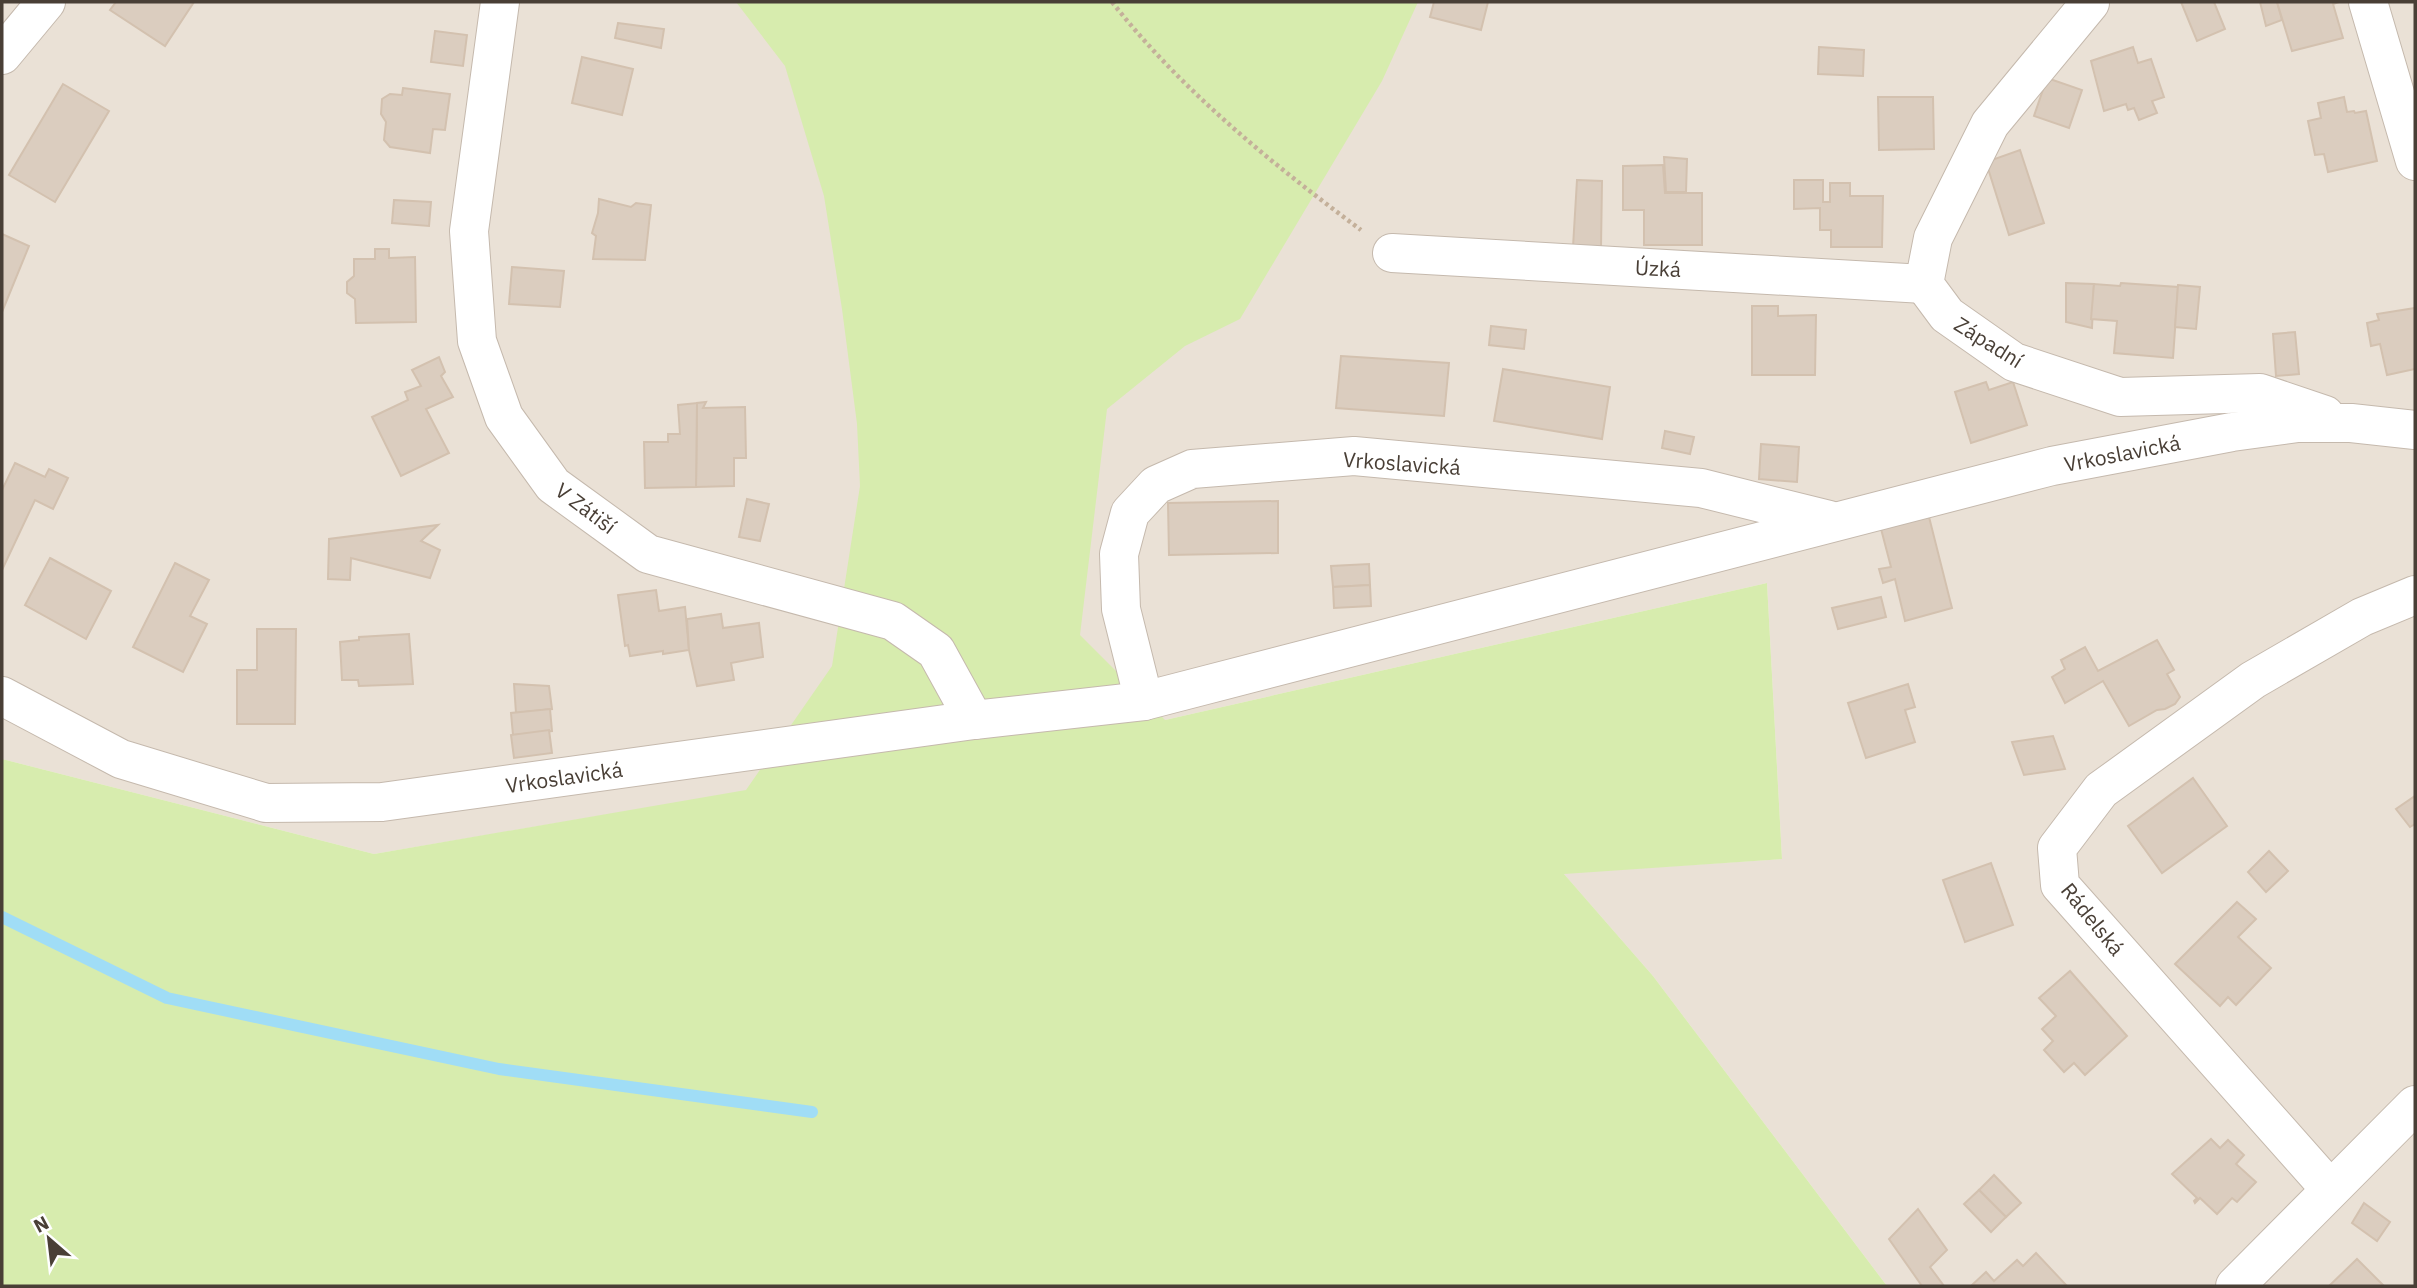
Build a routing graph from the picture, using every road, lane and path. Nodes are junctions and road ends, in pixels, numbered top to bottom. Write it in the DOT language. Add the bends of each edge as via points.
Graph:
graph roads {
  1 [pos="46,2"];
  2 [pos="500,2"];
  3 [pos="1112,2"];
  4 [pos="2091,2"];
  5 [pos="2368,2"];
  6 [pos="2,55"];
  7 [pos="2413,143"];
  8 [pos="1392,253"];
  9 [pos="1924,284"];
  10 [pos="2351,423"];
  11 [pos="2415,430"];
  12 [pos="1834,522"];
  13 [pos="2415,595"];
  14 [pos="2,696"];
  15 [pos="1144,701"];
  16 [pos="974,720"];
  17 [pos="2415,1105"];
  18 [pos="2330,1189"];
  19 [pos="2235,1286"];
  1 -- 6 [label="street"];
  2 -- 16 [label="street, V Zátiší" via="469,231 477,341 504,417 553,485 648,554 893,621 936,651"];
  3 -- 8 [label="path" via="1196,95 1300,185"];
  4 -- 9 [label="street" via="1990,124 1933,238"];
  5 -- 7 [label="street"];
  8 -- 9 [label="street, Úzká"];
  9 -- 10 [label="street, Západní" via="1947,316 2014,362 2120,397 2260,393"];
  10 -- 11 [label="street, Vrkoslavická"];
  10 -- 12 [label="street, Vrkoslavická" via="2298,423 2232,432 2078,461"];
  12 -- 15 [label="street, Vrkoslavická"];
  12 -- 15 [label="street, Vrkoslavická" via="1701,488 1354,456 1192,469 1156,485 1129,513 1119,554 1121,609"];
  13 -- 18 [label="street, Rádelská" via="2362,617 2253,680 2101,790 2057,848 2060,885"];
  14 -- 16 [label="street, Vrkoslavická" via="121,759 266,803 382,802"];
  15 -- 16 [label="street, Vrkoslavická"];
  17 -- 18 [label="street"];
  18 -- 19 [label="street"];
}
